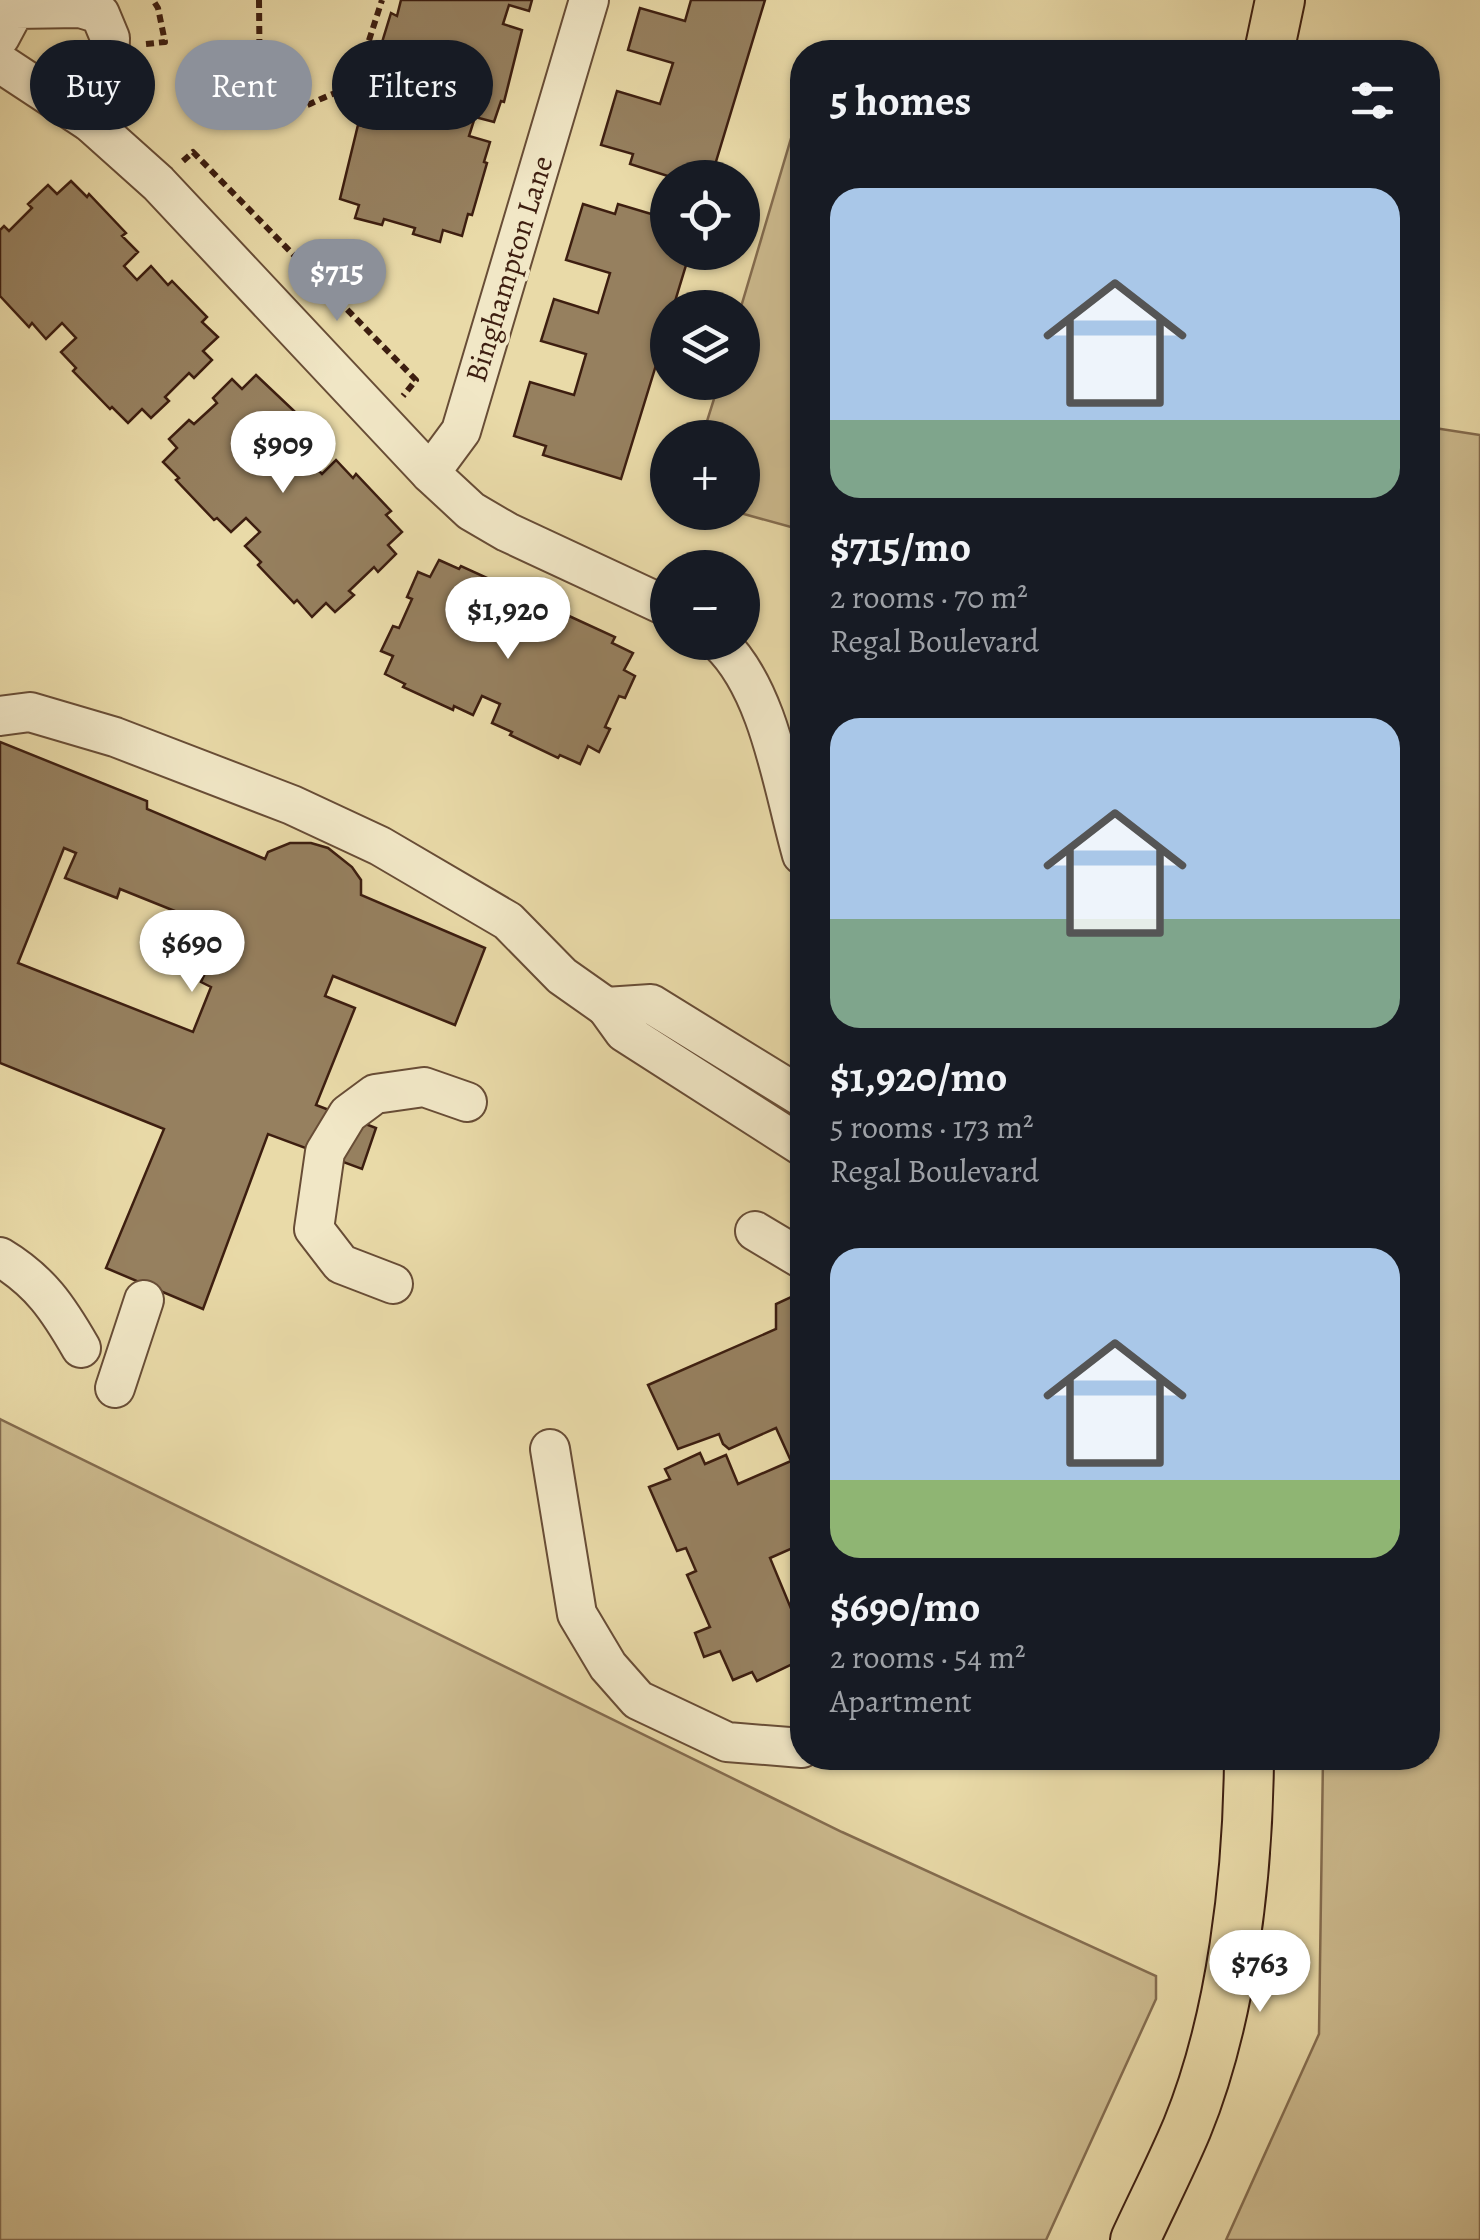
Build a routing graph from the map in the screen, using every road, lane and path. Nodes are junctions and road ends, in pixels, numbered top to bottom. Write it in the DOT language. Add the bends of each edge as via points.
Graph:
graph roads {
  1 [pos="153,0"];
  2 [pos="259,0"];
  3 [pos="382,0"];
  4 [pos="589,0"];
  5 [pos="1280,0"];
  6 [pos="0,37"];
  7 [pos="110,40"];
  8 [pos="369,40"];
  9 [pos="1271,40"];
  10 [pos="155,43"];
  11 [pos="0,63"];
  12 [pos="30,83"];
  13 [pos="332,95"];
  14 [pos="99,130"];
  15 [pos="172,171"];
  16 [pos="418,459"];
  17 [pos="650,599"];
  18 [pos="737,660"];
  19 [pos="0,716"];
  20 [pos="790,812"];
  21 [pos="606,1007"];
  22 [pos="790,1090"];
  23 [pos="468,1102"];
  24 [pos="790,1138"];
  25 [pos="755,1231"];
  26 [pos="790,1252"];
  27 [pos="0,1257"];
  28 [pos="393,1284"];
  29 [pos="144,1300"];
  30 [pos="81,1348"];
  31 [pos="115,1388"];
  32 [pos="550,1449"];
  33 [pos="790,1747"];
  34 [pos="1247,1770"];
  35 [pos="1135,2240"];
  1 -- 10 [label="path" via="165,42"];
  2 -- 13 [label="path" via="260,106 292,112"];
  3 -- 8 [label="path"];
  4 -- 16 [label="street, Binghampton Lane" via="461,430"];
  5 -- 9 [label="main road"];
  6 -- 7 [label="street" via="14,9 80,8 100,14"];
  11 -- 12 [label="street"];
  14 -- 16 [label="street" via="158,183"];
  15 -- 16 [label="path" via="193,152 416,380 403,396"];
  16 -- 17 [label="street" via="471,511"];
  18 -- 20 [label="street" via="762,713"];
  19 -- 21 [label="street" via="30,712 115,736 380,846 508,921 562,976"];
  21 -- 22 [label="street" via="651,1004"];
  21 -- 24 [label="street" via="624,1032"];
  23 -- 28 [label="street" via="424,1087 376,1094 348,1114 325,1152 314,1229 341,1264"];
  25 -- 26 [label="street"];
  27 -- 30 [label="street" via="29,1275"];
  29 -- 31 [label="street"];
  32 -- 33 [label="street" via="577,1614 608,1666 638,1700 726,1742"];
  34 -- 35 [label="main road" via="1237,1931 1219,2022 1188,2126"];
}
